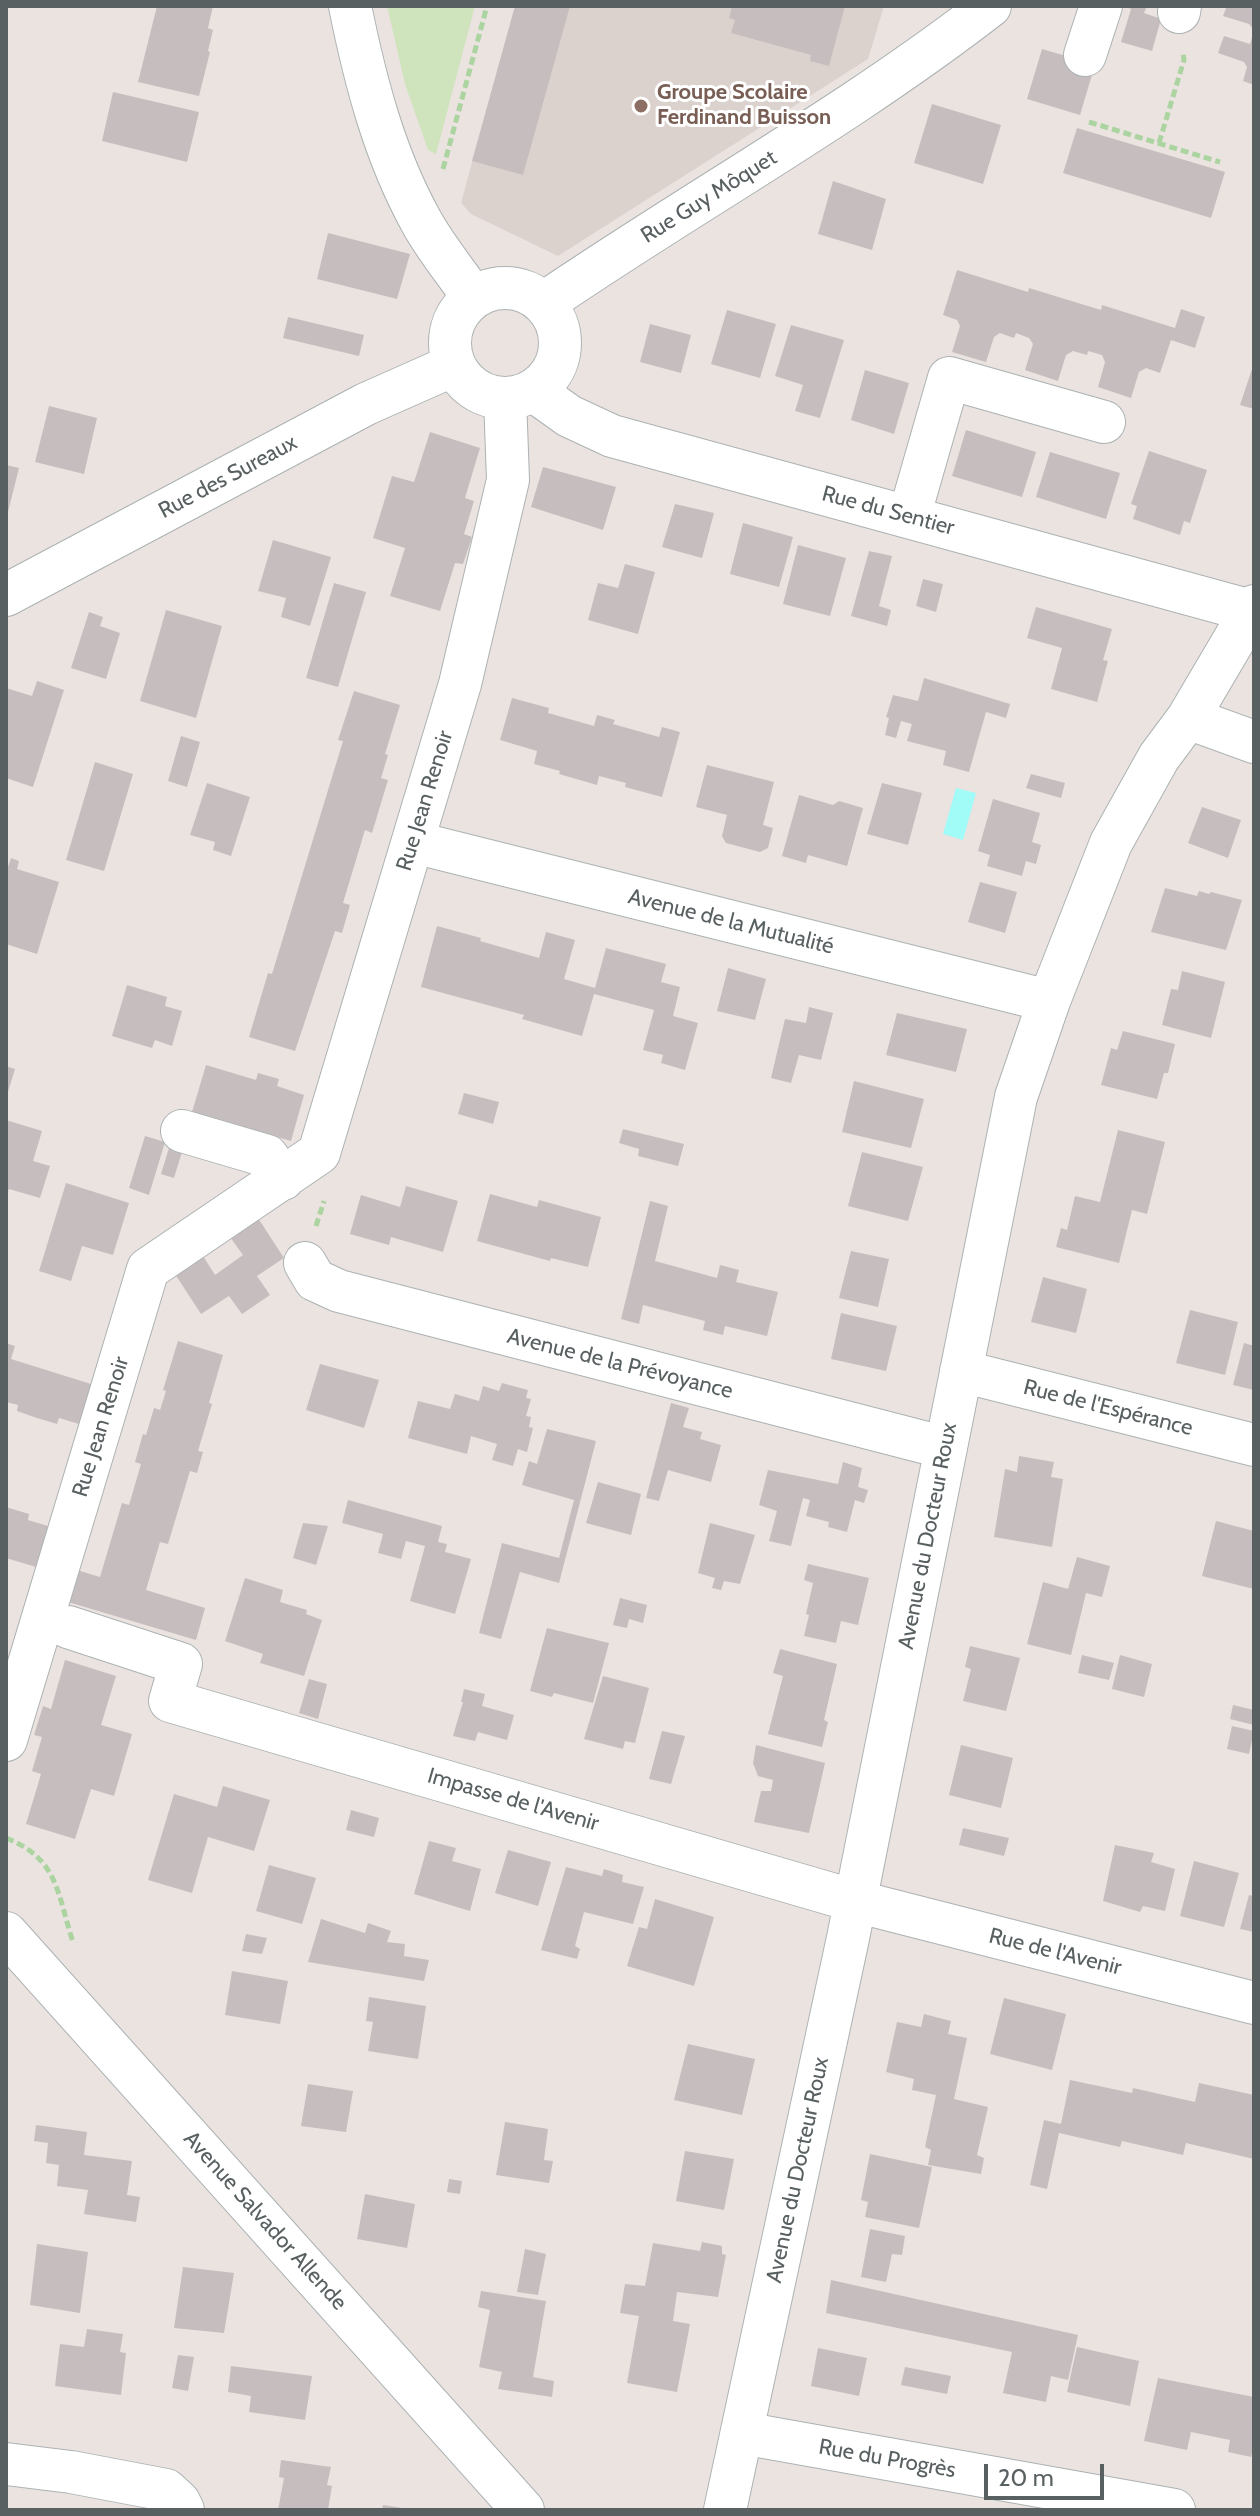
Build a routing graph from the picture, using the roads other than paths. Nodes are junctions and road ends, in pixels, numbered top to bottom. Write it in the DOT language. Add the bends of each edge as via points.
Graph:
graph roads {
  1 [pos="350,6"];
  2 [pos="990,6"];
  3 [pos="1101,6"];
  4 [pos="1085,55"];
  5 [pos="473,297"];
  6 [pos="544,303"];
  7 [pos="454,365"];
  8 [pos="520,394"];
  9 [pos="1104,422"];
  10 [pos="909,517"];
  11 [pos="6,595"];
  12 [pos="1253,609"];
  13 [pos="1188,718"];
  14 [pos="1254,742"];
  15 [pos="413,842"];
  16 [pos="1049,1001"];
  17 [pos="182,1131"];
  18 [pos="283,1179"];
  19 [pos="305,1263"];
  20 [pos="961,1371"];
  21 [pos="1254,1445"];
  22 [pos="946,1448"];
  23 [pos="68,1627"];
  24 [pos="6,1740"];
  25 [pos="855,1901"];
  26 [pos="6,1933"];
  27 [pos="1254,2003"];
  28 [pos="742,2433"];
  29 [pos="6,2464"];
  30 [pos="71,2472"];
  31 [pos="90,2510"];
  32 [pos="183,2510"];
  33 [pos="523,2510"];
  34 [pos="725,2510"];
  35 [pos="1174,2510"];
  1 -- 5 [label="street" via="382,136 421,222"];
  2 -- 6 [label="street, Rue Guy Môquet" via="816,130"];
  3 -- 4 [label="street"];
  5 -- 6 [label="street" via="510,287"];
  5 -- 7 [label="street" via="451,327"];
  6 -- 8 [label="street" via="560,332 556,365 547,379"];
  7 -- 8 [label="street" via="474,390 489,397"];
  7 -- 11 [label="street, Rue des Sureaux" via="366,404"];
  8 -- 10 [label="street, Rue du Sentier" via="612,436"];
  8 -- 15 [label="street, Rue Jean Renoir" via="508,480 460,684"];
  9 -- 10 [label="street" via="949,378"];
  10 -- 12 [label="street, Rue du Sentier"];
  12 -- 13 [label="street, Avenue du Docteur Roux"];
  13 -- 14 [label="street"];
  13 -- 16 [label="street, Avenue du Docteur Roux" via="1159,757 1111,843"];
  15 -- 16 [label="street, Avenue de la Mutualité"];
  15 -- 18 [label="street, Rue Jean Renoir" via="319,1153"];
  16 -- 20 [label="street, Avenue du Docteur Roux" via="1016,1097"];
  17 -- 18 [label="street" via="267,1156"];
  18 -- 24 [label="street, Rue Jean Renoir" via="148,1269"];
  19 -- 22 [label="street, Avenue de la Prévoyance" via="315,1280 339,1291"];
  20 -- 21 [label="street, Rue de l'Espérance"];
  20 -- 22 [label="street, Avenue du Docteur Roux"];
  22 -- 25 [label="street, Avenue du Docteur Roux"];
  23 -- 25 [label="street, Impasse de l'Avenir" via="181,1664 170,1701"];
  25 -- 27 [label="street, Rue de l'Avenir"];
  25 -- 28 [label="street, Avenue du Docteur Roux"];
  26 -- 33 [label="street, Avenue Salvador Allende"];
  28 -- 34 [label="street, Avenue du Docteur Roux"];
  28 -- 35 [label="street, Rue du Progrès"];
  29 -- 30 [label="street"];
  30 -- 31 [label="street"];
  30 -- 32 [label="street" via="166,2490"];
}
